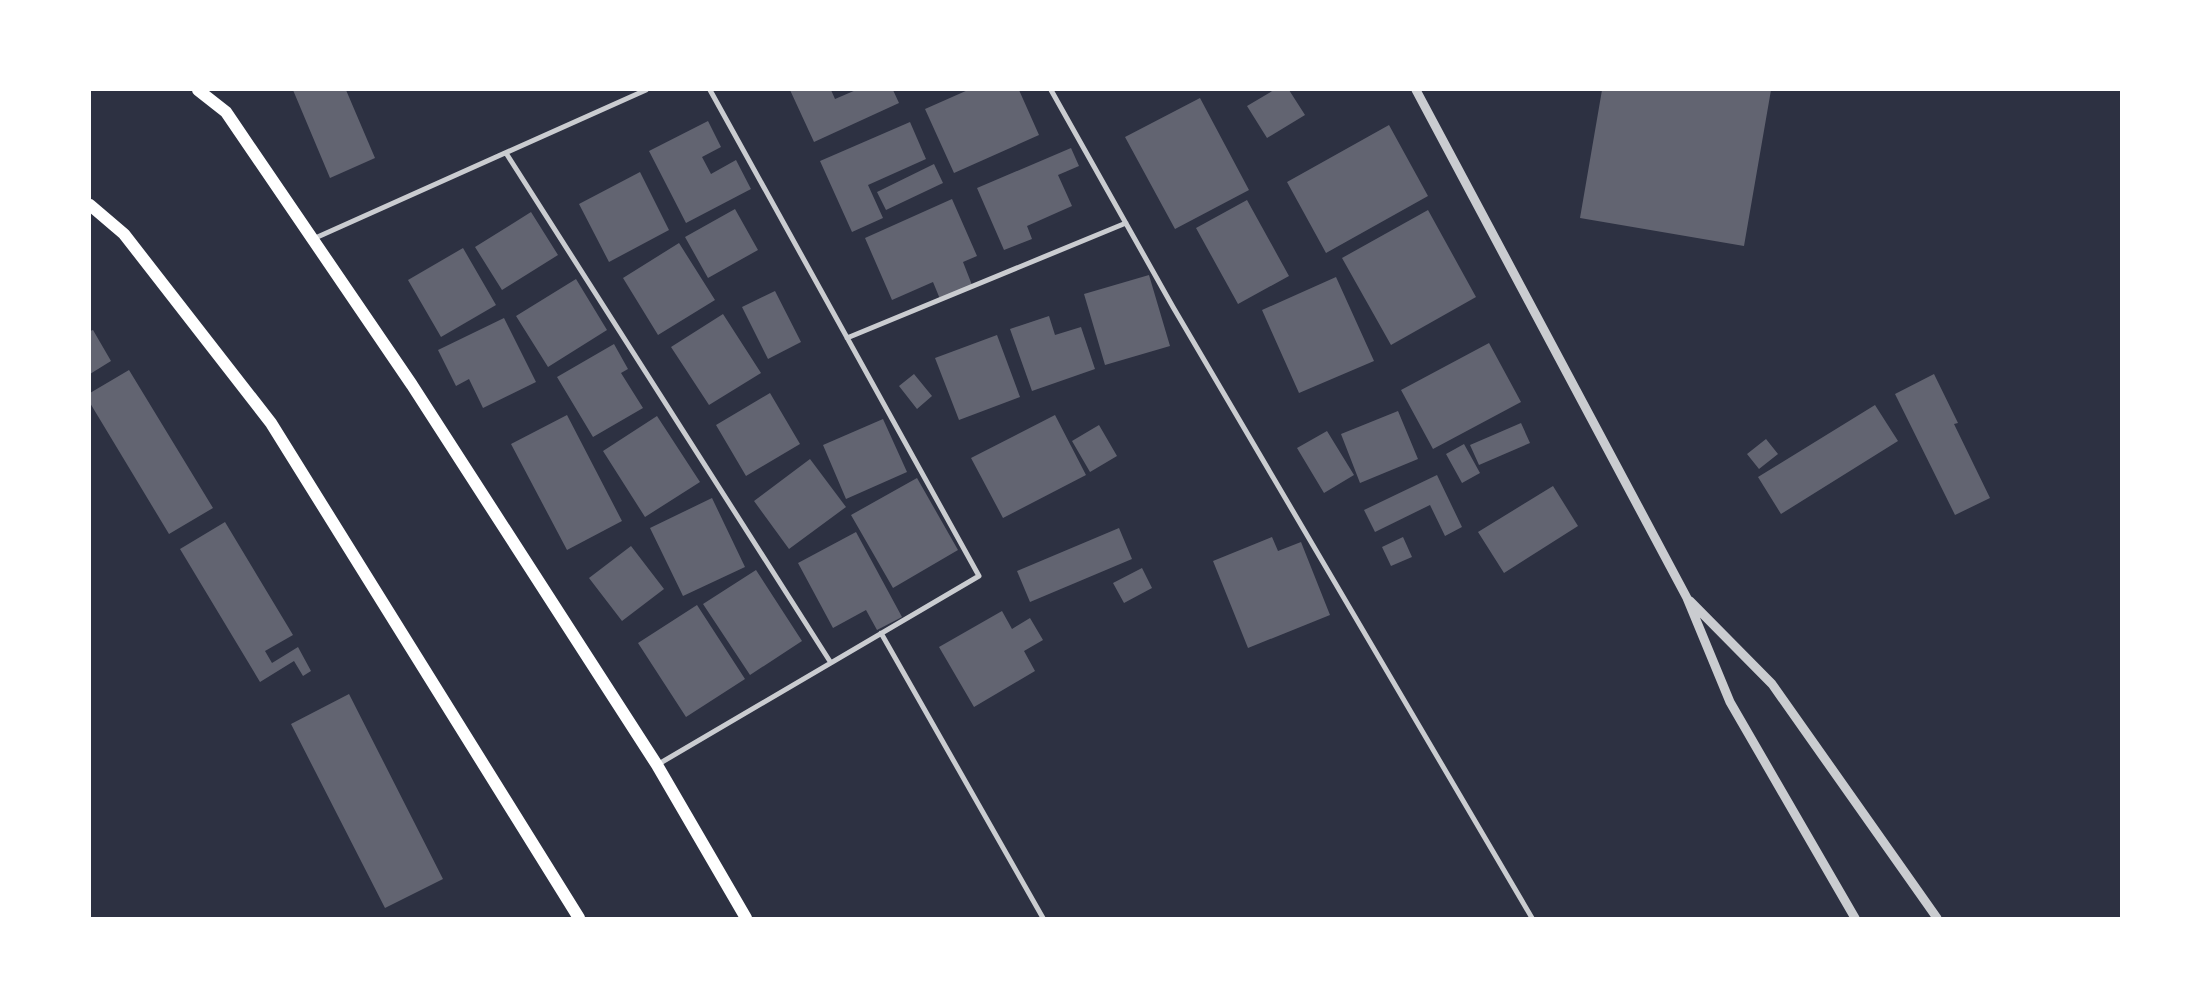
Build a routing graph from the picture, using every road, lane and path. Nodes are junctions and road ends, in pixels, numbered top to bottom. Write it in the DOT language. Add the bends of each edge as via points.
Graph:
graph roads {
  1 [pos="198,90"];
  2 [pos="646,90"];
  3 [pos="710,90"];
  4 [pos="1051,90"];
  5 [pos="1416,90"];
  6 [pos="506,153"];
  7 [pos="90,205"];
  8 [pos="1126,223"];
  9 [pos="312,239"];
  10 [pos="847,338"];
  11 [pos="1687,598"];
  12 [pos="881,633"];
  13 [pos="831,663"];
  14 [pos="657,766"];
  15 [pos="579,918"];
  16 [pos="746,918"];
  17 [pos="1043,918"];
  18 [pos="1532,918"];
  19 [pos="1855,918"];
  20 [pos="1937,918"];
  1 -- 9 [label="main road" via="226,112"];
  2 -- 6 [label="street"];
  3 -- 10 [label="street"];
  4 -- 8 [label="street"];
  5 -- 11 [label="street"];
  6 -- 9 [label="street"];
  6 -- 13 [label="street"];
  7 -- 15 [label="main road" via="124,234 271,423"];
  8 -- 10 [label="street"];
  8 -- 18 [label="street"];
  9 -- 14 [label="main road" via="412,385"];
  10 -- 12 [label="street" via="979,576"];
  11 -- 19 [label="street" via="1730,702"];
  11 -- 20 [label="street" via="1772,684"];
  12 -- 13 [label="street"];
  12 -- 17 [label="street"];
  13 -- 14 [label="street"];
  14 -- 16 [label="main road"];
}
